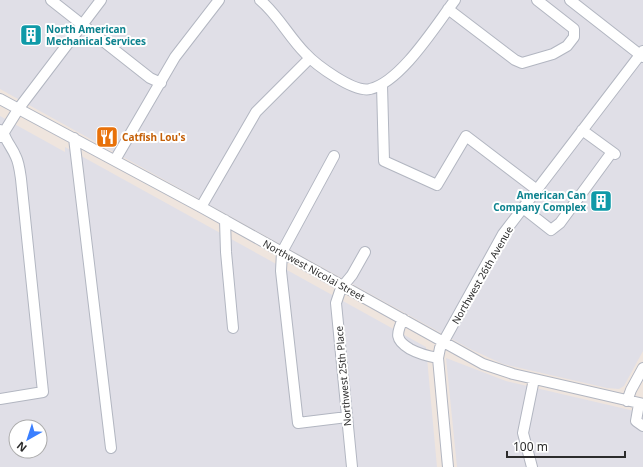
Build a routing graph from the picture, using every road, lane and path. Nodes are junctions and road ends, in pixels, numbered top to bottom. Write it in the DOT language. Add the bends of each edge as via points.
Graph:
graph roads {
  1 [pos="51,0"];
  2 [pos="101,0"];
  3 [pos="219,0"];
  4 [pos="260,0"];
  5 [pos="455,0"];
  6 [pos="537,0"];
  7 [pos="570,0"];
  8 [pos="448,9"];
  9 [pos="82,24"];
  10 [pos="642,54"];
  11 [pos="310,58"];
  12 [pos="161,83"];
  13 [pos="382,84"];
  14 [pos="0,99"];
  15 [pos="19,108"];
  16 [pos="582,130"];
  17 [pos="1,133"];
  18 [pos="74,138"];
  19 [pos="334,156"];
  20 [pos="115,160"];
  21 [pos="536,190"];
  22 [pos="201,207"];
  23 [pos="523,208"];
  24 [pos="225,220"];
  25 [pos="282,252"];
  26 [pos="365,252"];
  27 [pos="342,285"];
  28 [pos="403,319"];
  29 [pos="233,328"];
  30 [pos="443,342"];
  31 [pos="438,358"];
  32 [pos="643,368"];
  33 [pos="534,379"];
  34 [pos="0,399"];
  35 [pos="627,401"];
  36 [pos="641,404"];
  37 [pos="347,417"];
  38 [pos="643,426"];
  39 [pos="111,448"];
  40 [pos="352,467"];
  41 [pos="448,467"];
  42 [pos="532,467"];
  1 -- 9 [label="street"];
  2 -- 9 [label="street"];
  3 -- 12 [label="street" via="179,52"];
  4 -- 11 [label="street"];
  5 -- 8 [label="street"];
  6 -- 8 [label="street" via="574,29 574,37 567,46 553,54 522,63"];
  7 -- 10 [label="street"];
  8 -- 13 [label="street" via="406,64"];
  9 -- 12 [label="street" via="150,78"];
  9 -- 15 [label="street"];
  10 -- 16 [label="street, Northwest 26th Avenue"];
  11 -- 13 [label="street" via="332,74 359,88 370,89"];
  11 -- 22 [label="street" via="256,112"];
  12 -- 20 [label="street"];
  13 -- 21 [label="street" via="384,161 437,185 466,136"];
  14 -- 15 [label="street, Northwest Nicolai Street"];
  15 -- 17 [label="street"];
  15 -- 18 [label="street, Northwest Nicolai Street"];
  16 -- 21 [label="street, Northwest 26th Avenue"];
  16 -- 23 [label="street" via="614,153 560,223 551,230"];
  17 -- 34 [label="street" via="16,157 21,179 43,392"];
  18 -- 20 [label="street, Northwest Nicolai Street"];
  18 -- 39 [label="street"];
  19 -- 25 [label="street"];
  20 -- 22 [label="street, Northwest Nicolai Street"];
  21 -- 23 [label="street, Northwest 26th Avenue"];
  22 -- 24 [label="street, Northwest Nicolai Street"];
  23 -- 30 [label="street, Northwest 26th Avenue" via="497,244"];
  24 -- 25 [label="street, Northwest Nicolai Street"];
  24 -- 29 [label="street"];
  25 -- 27 [label="street, Northwest Nicolai Street"];
  25 -- 37 [label="street" via="281,271 298,423"];
  26 -- 27 [label="street, Northwest 25th Place" via="352,275"];
  27 -- 28 [label="street, Northwest Nicolai Street"];
  27 -- 37 [label="street, Northwest 25th Place" via="336,302"];
  28 -- 30 [label="street, Northwest Nicolai Street"];
  28 -- 31 [label="street" via="398,337 401,344 420,354"];
  30 -- 31 [label="street, Northwest 26th Avenue"];
  30 -- 33 [label="street, Northwest Nicolai Street" via="491,367"];
  31 -- 41 [label="street, Northwest 26th Avenue"];
  32 -- 35 [label="street"];
  33 -- 35 [label="street, Northwest Nicolai Street"];
  33 -- 42 [label="street" via="524,433"];
  35 -- 36 [label="street, Northwest Nicolai Street"];
  36 -- 38 [label="street" via="636,421"];
  37 -- 40 [label="street, Northwest 25th Place"];
}
